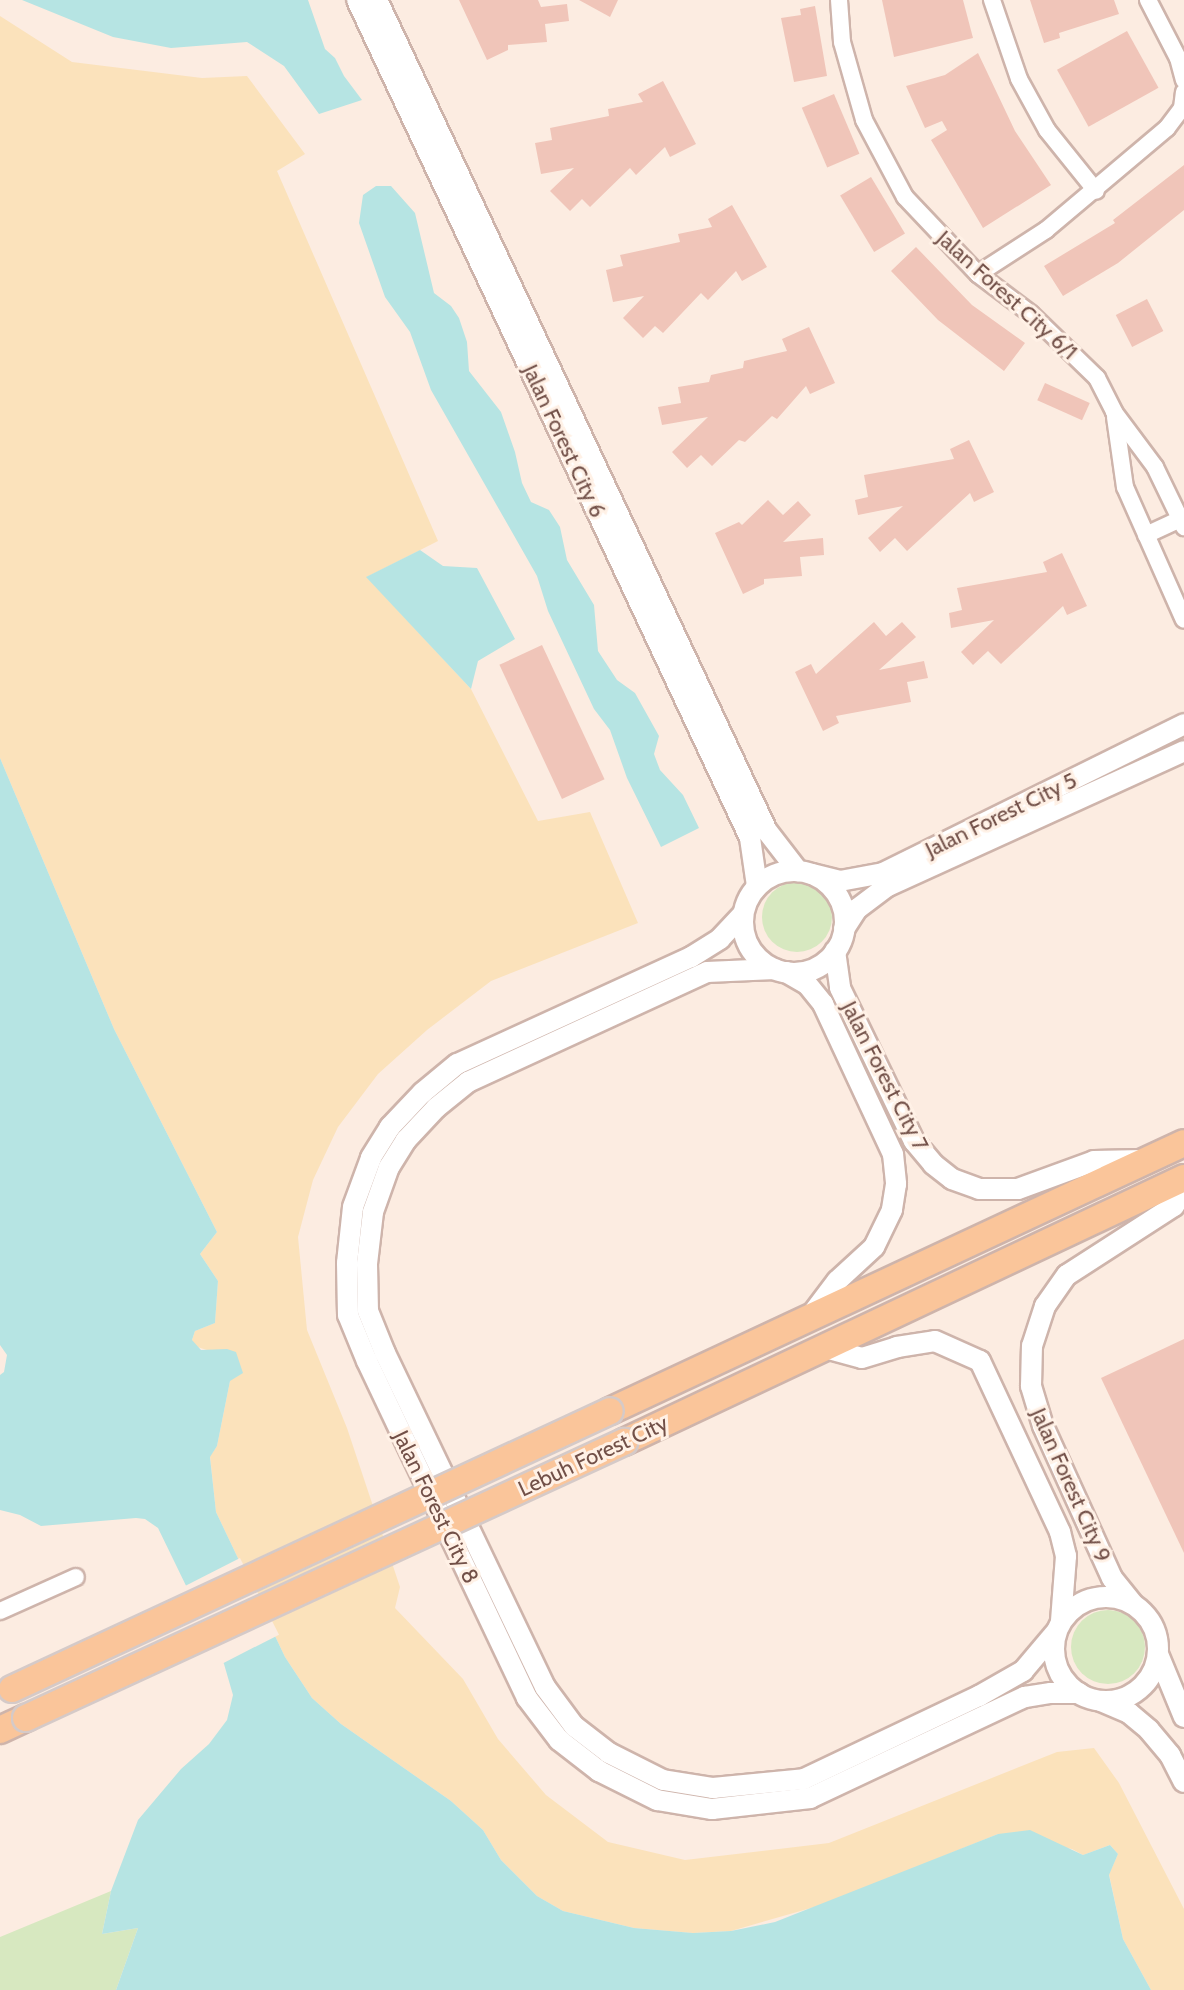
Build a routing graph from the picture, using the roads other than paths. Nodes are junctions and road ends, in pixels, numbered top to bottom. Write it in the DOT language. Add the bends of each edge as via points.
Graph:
graph roads {
  1 [pos="357,0"];
  2 [pos="377,0"];
  3 [pos="839,0"];
  4 [pos="992,0"];
  5 [pos="1148,0"];
  6 [pos="1184,80"];
  7 [pos="1184,92"];
  8 [pos="1096,191"];
  9 [pos="978,274"];
  10 [pos="1114,412"];
  11 [pos="1182,523"];
  12 [pos="1146,535"];
  13 [pos="1184,620"];
  14 [pos="1184,724"];
  15 [pos="1184,751"];
  16 [pos="805,873"];
  17 [pos="757,886"];
  18 [pos="743,914"];
  19 [pos="844,929"];
  20 [pos="835,951"];
  21 [pos="780,970"];
  22 [pos="1184,1143"];
  23 [pos="1148,1160"];
  24 [pos="1184,1178"];
  25 [pos="1184,1189"];
  26 [pos="809,1318"];
  27 [pos="822,1347"];
  28 [pos="76,1577"];
  29 [pos="1133,1604"];
  30 [pos="0,1611"];
  31 [pos="1058,1627"];
  32 [pos="1158,1654"];
  33 [pos="6,1692"];
  34 [pos="1079,1693"];
  35 [pos="1101,1701"];
  36 [pos="1184,1717"];
  37 [pos="0,1730"];
  38 [pos="1184,1782"];
  1 -- 17 [label="street, Jalan Forest City 6" via="750,838"];
  2 -- 16 [label="street, Jalan Forest City 6" via="767,831"];
  3 -- 9 [label="street, Jalan Forest City 6/1" via="842,42 864,120 905,197"];
  4 -- 8 [label="street" via="1019,79 1047,130"];
  5 -- 6 [label="street"];
  7 -- 8 [label="street" via="1182,108 1167,128"];
  8 -- 9 [label="street"];
  9 -- 10 [label="street, Jalan Forest City 6/1" via="1031,314 1097,378"];
  10 -- 11 [label="street, Jalan Forest City 6/1" via="1155,467"];
  10 -- 12 [label="street, Jalan Forest City 6/1" via="1125,487"];
  11 -- 12 [label="street"];
  12 -- 13 [label="street, Jalan Forest City 6/1"];
  14 -- 16 [label="street, Jalan Forest City 5" via="883,873 840,881"];
  15 -- 19 [label="street, Jalan Forest City 5" via="888,886 857,909"];
  16 -- 17 [label="street" via="769,877"];
  16 -- 19 [label="street" via="838,896"];
  17 -- 18 [label="street"];
  18 -- 21 [label="street" via="750,947"];
  18 -- 34 [label="street, Jalan Forest City 8" via="720,939 691,957 457,1064 390,1127 371,1158 353,1207 348,1249 348,1315 367,1361 527,1698 559,1740 599,1771 657,1800 712,1809 810,1798 1025,1697"];
  19 -- 20 [label="street"];
  20 -- 21 [label="street" via="808,970"];
  20 -- 23 [label="street, Jalan Forest City 7" via="840,988 914,1141 952,1179 979,1189 1018,1189 1094,1161"];
  21 -- 26 [label="street, Jalan Forest City 7" via="807,984 823,1004 893,1154 896,1184 892,1210 874,1247 837,1281"];
  21 -- 31 [label="street, Jalan Forest City 8" via="707,972 468,1082 436,1108 389,1167 373,1212 368,1311 385,1353 545,1687 574,1726 609,1753 663,1780 713,1788 804,1779 1023,1671"];
  22 -- 23 [label="main road, Lebuh Forest City"];
  23 -- 26 [label="main road, Lebuh Forest City"];
  24 -- 27 [label="main road, Lebuh Forest City"];
  25 -- 29 [label="street, Jalan Forest City 9" via="1174,1206 1067,1275 1045,1306 1032,1346 1031,1386 1043,1426 1112,1578"];
  26 -- 33 [label="main road, Lebuh Forest City, bridge"];
  27 -- 31 [label="street, Jalan Forest City 9" via="862,1358 935,1341 980,1361 1060,1532 1066,1556"];
  27 -- 37 [label="main road, Lebuh Forest City, bridge"];
  28 -- 30 [label="street"];
  29 -- 31 [label="street, Jalan Forest City 9" via="1111,1597 1088,1600"];
  29 -- 32 [label="street, Jalan Forest City 9" via="1155,1631"];
  31 -- 34 [label="street, Jalan Forest City 9" via="1057,1667"];
  32 -- 35 [label="street" via="1143,1685 1124,1698"];
  32 -- 36 [label="street, Jalan Forest City 9"];
  34 -- 35 [label="street"];
  35 -- 38 [label="street" via="1129,1713 1149,1730"];
}
